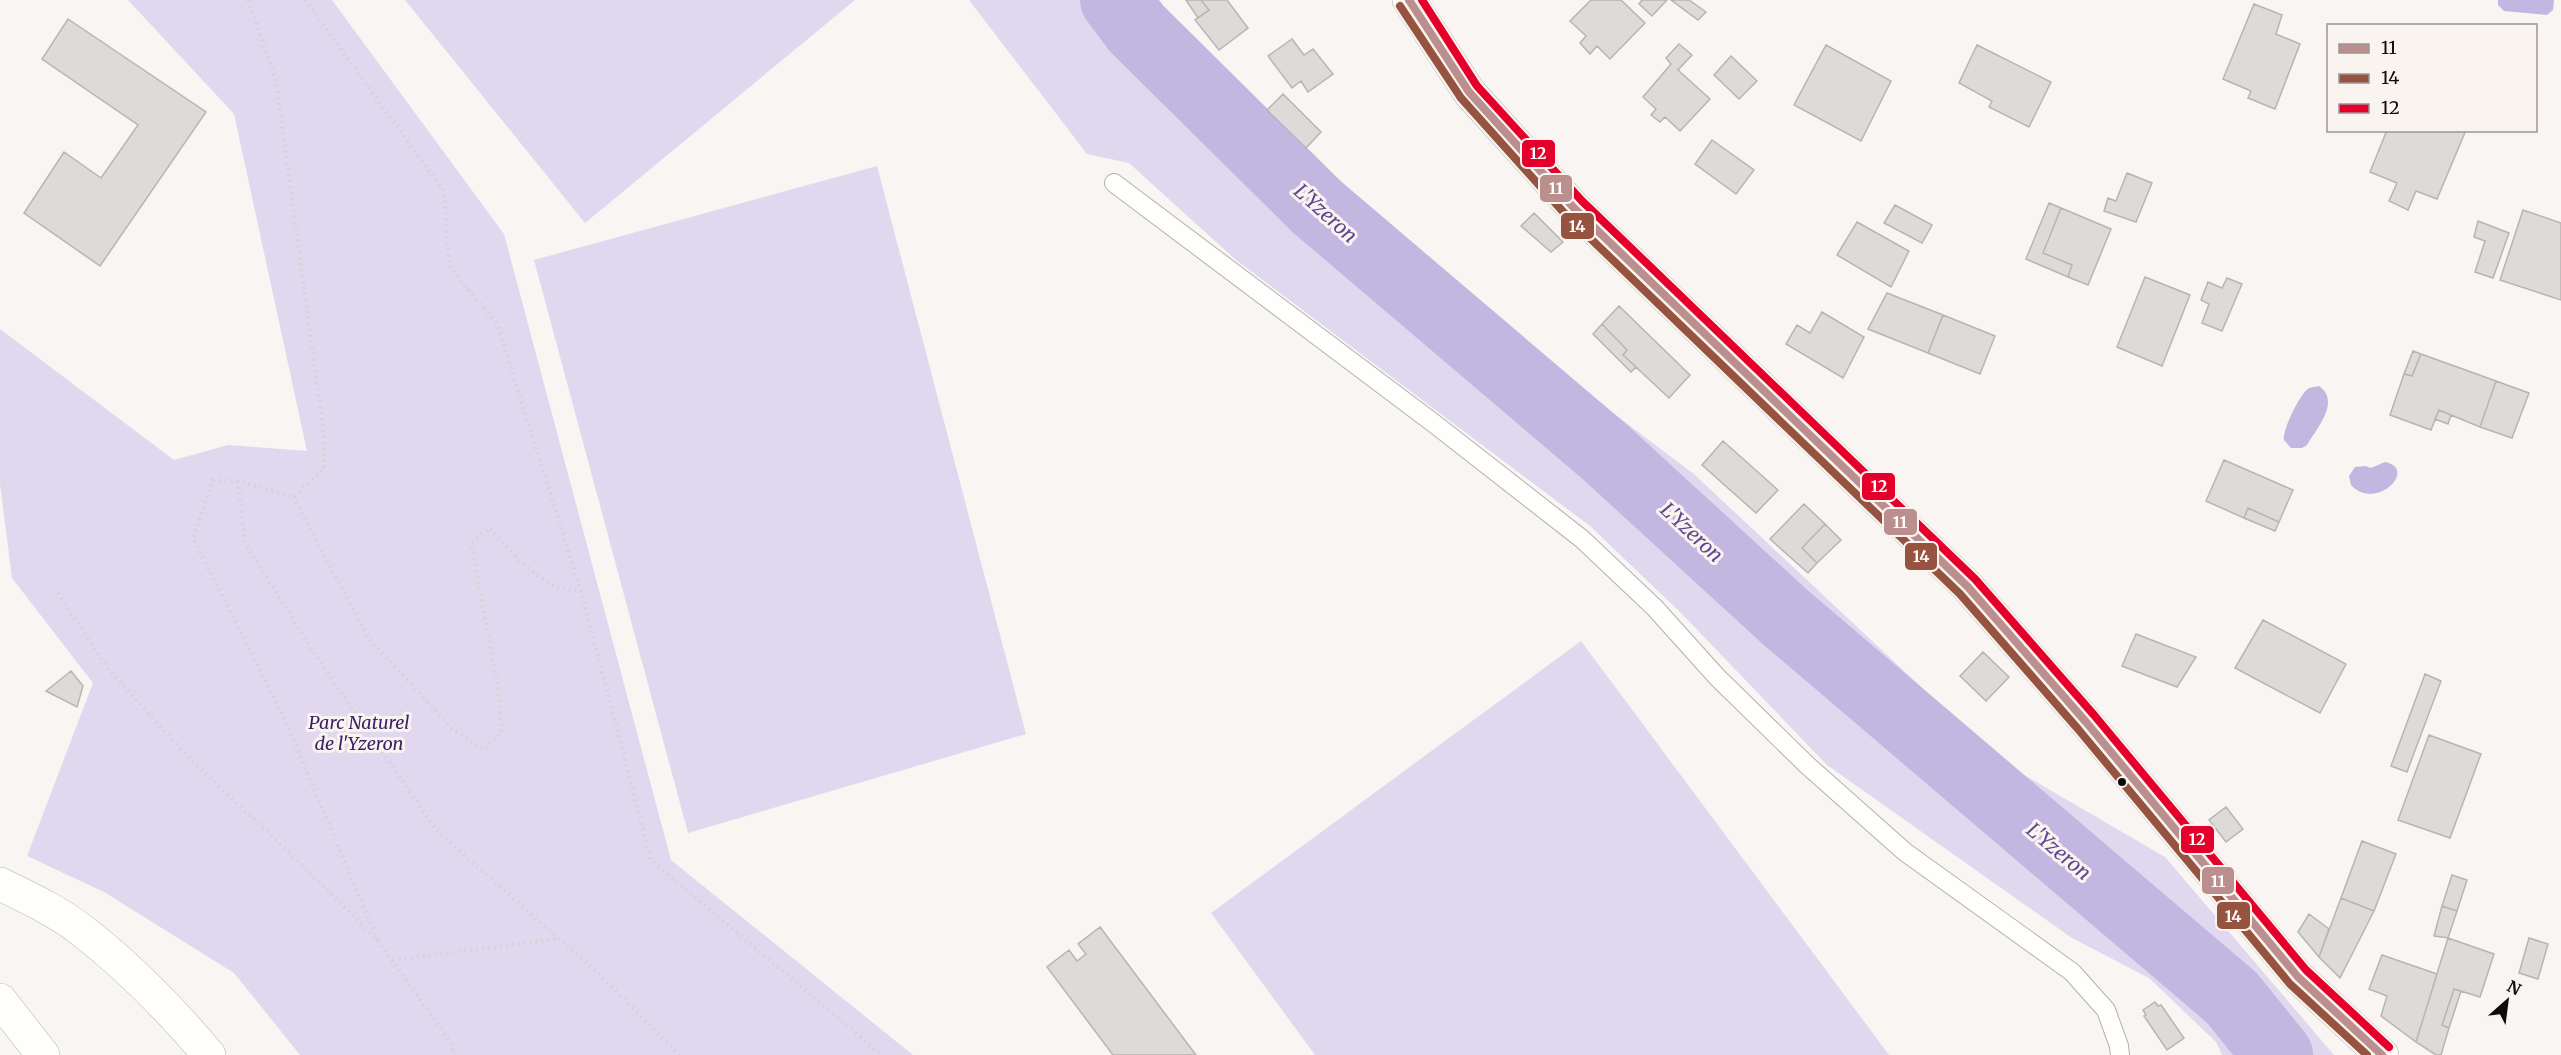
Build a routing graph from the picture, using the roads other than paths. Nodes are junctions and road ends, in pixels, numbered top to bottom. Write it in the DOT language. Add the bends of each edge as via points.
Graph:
graph roads {
  1 [pos="1409,0"];
  2 [pos="1114,183"];
  3 [pos="0,884"];
  4 [pos="0,1000"];
  5 [pos="43,1055"];
  6 [pos="209,1055"];
  7 [pos="2120,1055"];
  8 [pos="2382,1055"];
  1 -- 8 [label="main road" via="1469,92 1574,208 1968,587 2298,977"];
  2 -- 7 [label="lane" via="1581,539 1655,608 1717,677 1807,765 1896,844 2072,972 2106,1011"];
  3 -- 6 [label="main road" via="83,931 133,974"];
  4 -- 5 [label="main road"];
}
